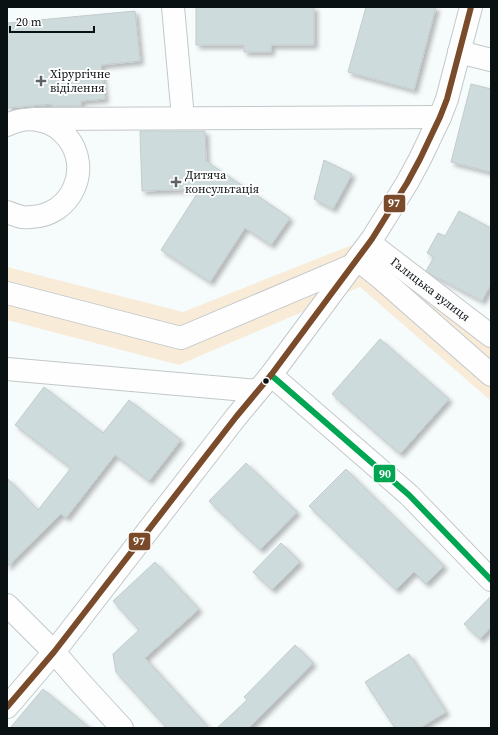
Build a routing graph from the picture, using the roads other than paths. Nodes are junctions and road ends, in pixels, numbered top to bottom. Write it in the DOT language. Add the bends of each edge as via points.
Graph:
graph roads {
  1 [pos="173,7"];
  2 [pos="471,7"];
  3 [pos="459,52"];
  4 [pos="491,60"];
  5 [pos="440,117"];
  6 [pos="183,118"];
  7 [pos="33,119"];
  8 [pos="7,125"];
  9 [pos="7,212"];
  10 [pos="359,256"];
  11 [pos="7,293"];
  12 [pos="491,336"];
  13 [pos="7,369"];
  14 [pos="491,375"];
  15 [pos="264,383"];
  16 [pos="491,580"];
  17 [pos="7,605"];
  18 [pos="54,652"];
  19 [pos="7,707"];
  20 [pos="122,728"];
  1 -- 6 [label="street"];
  2 -- 3 [label="street"];
  3 -- 4 [label="street"];
  3 -- 5 [label="street"];
  5 -- 6 [label="street"];
  5 -- 10 [label="street" via="407,183"];
  6 -- 7 [label="street"];
  7 -- 8 [label="street"];
  7 -- 9 [label="street" via="48,122 62,131 72,143 78,158 77,181 66,202 53,212 38,217 22,217"];
  10 -- 11 [label="street" via="181,338"];
  10 -- 12 [label="street, Галицька вулиця"];
  10 -- 14 [label="street"];
  10 -- 15 [label="street"];
  13 -- 15 [label="street"];
  15 -- 16 [label="street" via="409,495"];
  15 -- 18 [label="street"];
  17 -- 18 [label="street"];
  18 -- 19 [label="street"];
  18 -- 20 [label="street"];
}
